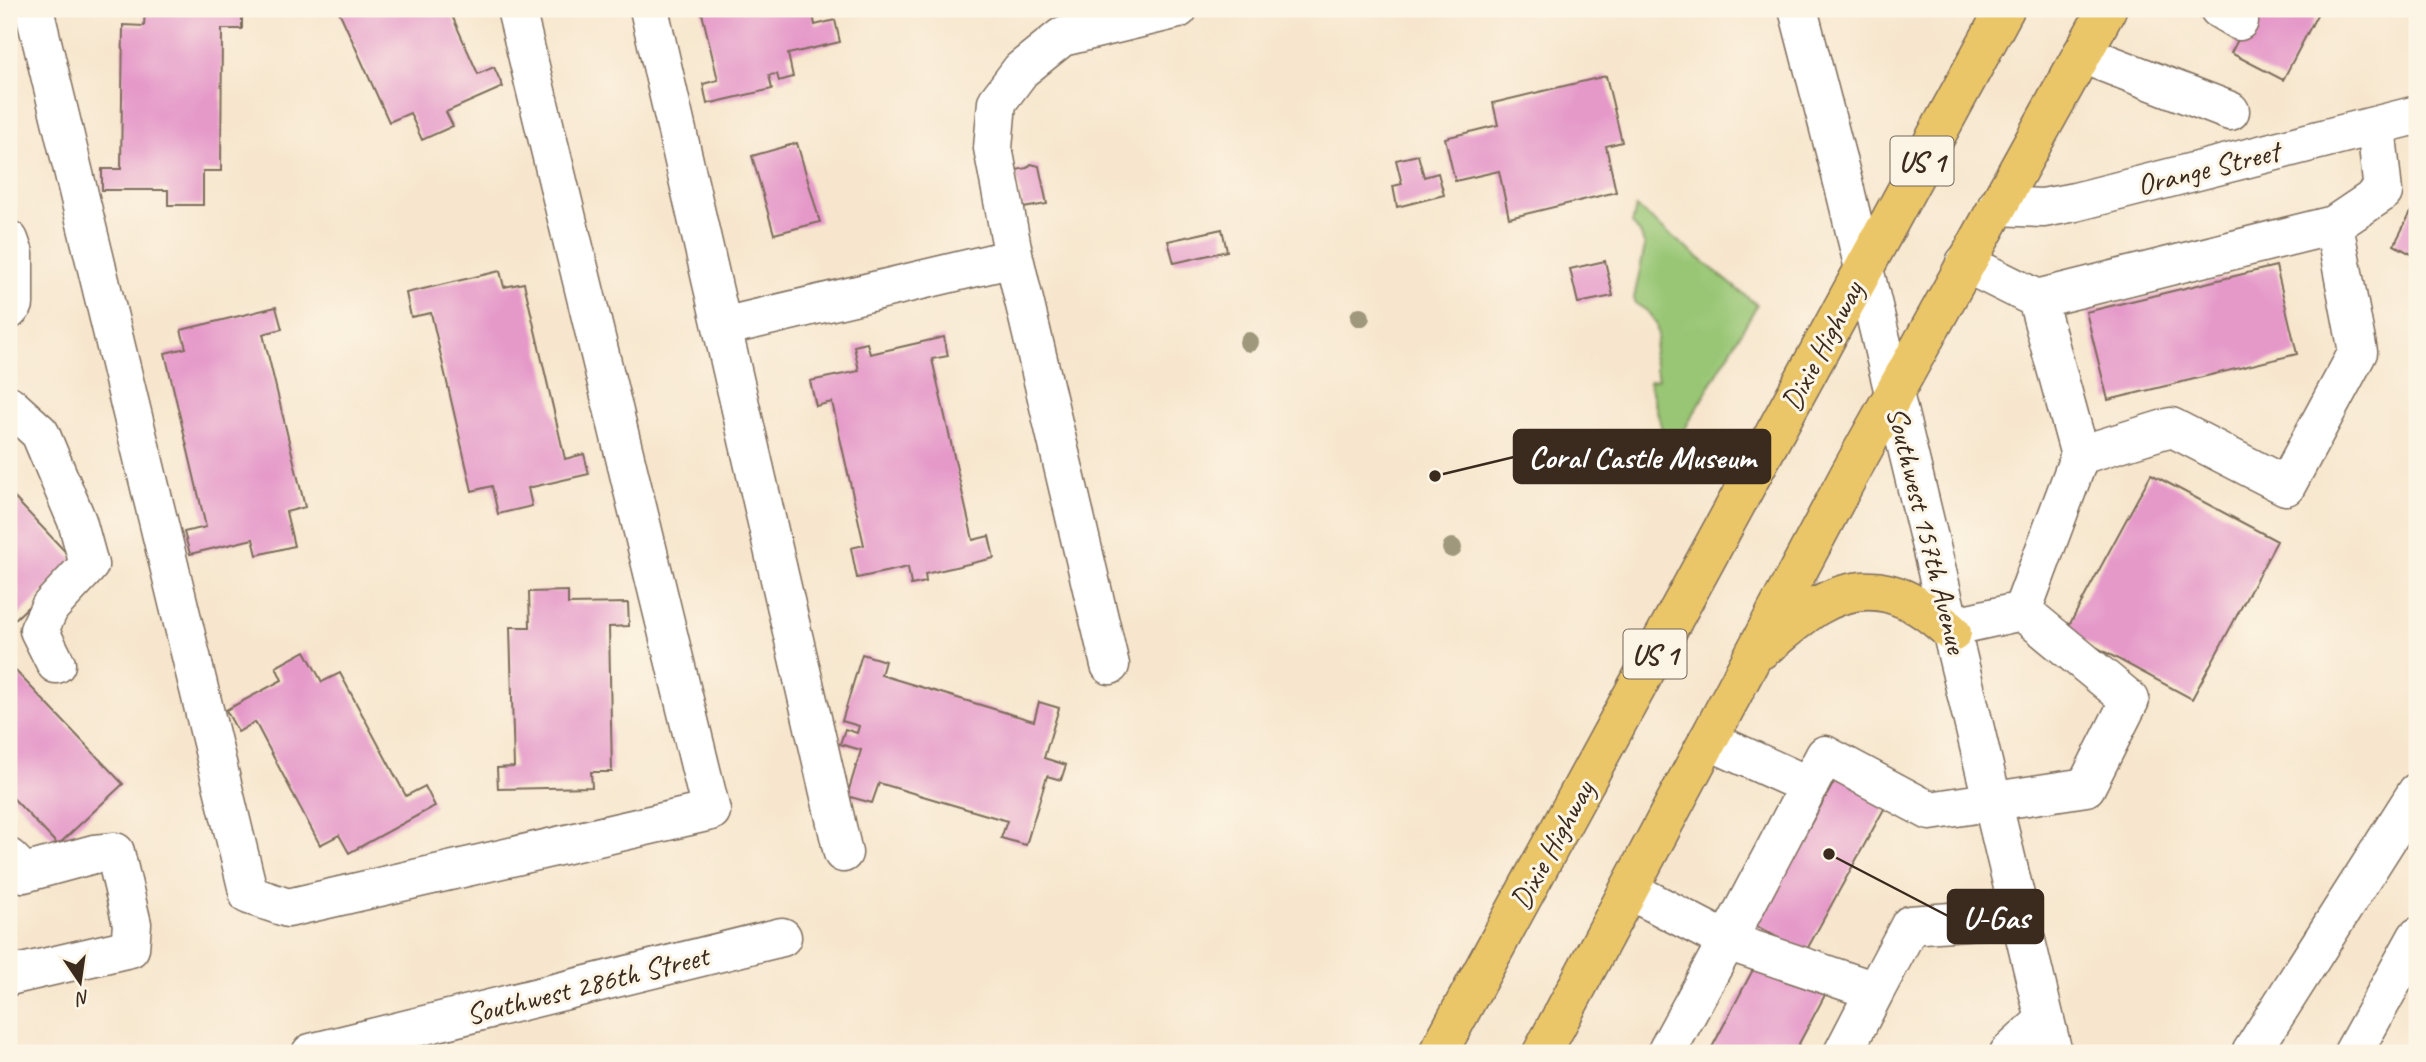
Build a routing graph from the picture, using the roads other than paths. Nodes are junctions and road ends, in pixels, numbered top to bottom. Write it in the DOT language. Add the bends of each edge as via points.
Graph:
graph roads {
  1 [pos="34,9"];
  2 [pos="516,9"];
  3 [pos="649,9"];
  4 [pos="1178,9"];
  5 [pos="1798,9"];
  6 [pos="2005,9"];
  7 [pos="2106,9"];
  8 [pos="2082,54"];
  9 [pos="2230,111"];
  10 [pos="2417,115"];
  11 [pos="2376,125"];
  12 [pos="1997,206"];
  13 [pos="2334,225"];
  14 [pos="9,240"];
  15 [pos="1014,258"];
  16 [pos="1965,263"];
  17 [pos="1863,268"];
  18 [pos="2037,299"];
  19 [pos="9,310"];
  20 [pos="722,327"];
  21 [pos="1894,392"];
  22 [pos="9,405"];
  23 [pos="2080,455"];
  24 [pos="2022,611"];
  25 [pos="1951,630"];
  26 [pos="1751,658"];
  27 [pos="56,664"];
  28 [pos="1110,666"];
  29 [pos="1708,740"];
  30 [pos="1809,786"];
  31 [pos="2417,792"];
  32 [pos="1992,800"];
  33 [pos="843,853"];
  34 [pos="9,858"];
  35 [pos="1629,890"];
  36 [pos="2021,917"];
  37 [pos="782,937"];
  38 [pos="2417,937"];
  39 [pos="1727,941"];
  40 [pos="9,976"];
  41 [pos="1875,991"];
  42 [pos="2049,1037"];
  43 [pos="1668,1049"];
  44 [pos="311,1053"];
  45 [pos="1438,1053"];
  46 [pos="1542,1053"];
  47 [pos="1843,1053"];
  48 [pos="2009,1053"];
  49 [pos="2251,1053"];
  50 [pos="2353,1053"];
  1 -- 2 [label="street" via="249,895 288,908 711,811"];
  3 -- 20 [label="street"];
  4 -- 15 [label="street" via="1062,37 1021,69 997,103 993,148"];
  5 -- 17 [label="street, Southwest 157th Avenue"];
  6 -- 17 [label="highway, Dixie Highway / US 1"];
  7 -- 8 [label="highway"];
  8 -- 9 [label="street"];
  8 -- 12 [label="highway"];
  10 -- 11 [label="street, Orange Street"];
  11 -- 12 [label="street, Orange Street" via="2075,202 2043,208"];
  11 -- 13 [label="street" via="2383,192"];
  12 -- 16 [label="highway"];
  13 -- 18 [label="street"];
  13 -- 23 [label="street" via="2358,352 2286,486 2171,426"];
  14 -- 19 [label="street" via="14,254 14,304"];
  15 -- 20 [label="street"];
  15 -- 28 [label="street"];
  16 -- 18 [label="street"];
  16 -- 21 [label="highway"];
  17 -- 21 [label="street, Southwest 157th Avenue"];
  17 -- 45 [label="highway, Dixie Highway / US 1"];
  18 -- 23 [label="street"];
  20 -- 33 [label="street"];
  21 -- 25 [label="street, Southwest 157th Avenue"];
  21 -- 26 [label="highway"];
  22 -- 27 [label="street" via="40,433 77,521 89,565 50,607 39,629"];
  23 -- 24 [label="street"];
  24 -- 25 [label="street"];
  24 -- 32 [label="street" via="2130,700 2086,788"];
  25 -- 26 [label="highway" via="1908,600 1882,590 1849,594 1817,607"];
  25 -- 32 [label="street, Southwest 157th Avenue"];
  26 -- 29 [label="highway"];
  29 -- 30 [label="street"];
  29 -- 35 [label="highway"];
  30 -- 32 [label="street" via="1825,755 1930,811"];
  30 -- 39 [label="street"];
  31 -- 49 [label="street"];
  32 -- 36 [label="street, Southwest 157th Avenue"];
  34 -- 40 [label="street" via="24,873 115,852 132,924 130,948"];
  35 -- 39 [label="street"];
  35 -- 46 [label="highway"];
  36 -- 41 [label="street" via="1910,925"];
  36 -- 42 [label="street, Southwest 157th Avenue"];
  37 -- 44 [label="street, Southwest 286th Street"];
  38 -- 50 [label="street"];
  39 -- 41 [label="street"];
  39 -- 43 [label="street"];
  41 -- 47 [label="street"];
  42 -- 48 [label="street"];
}
